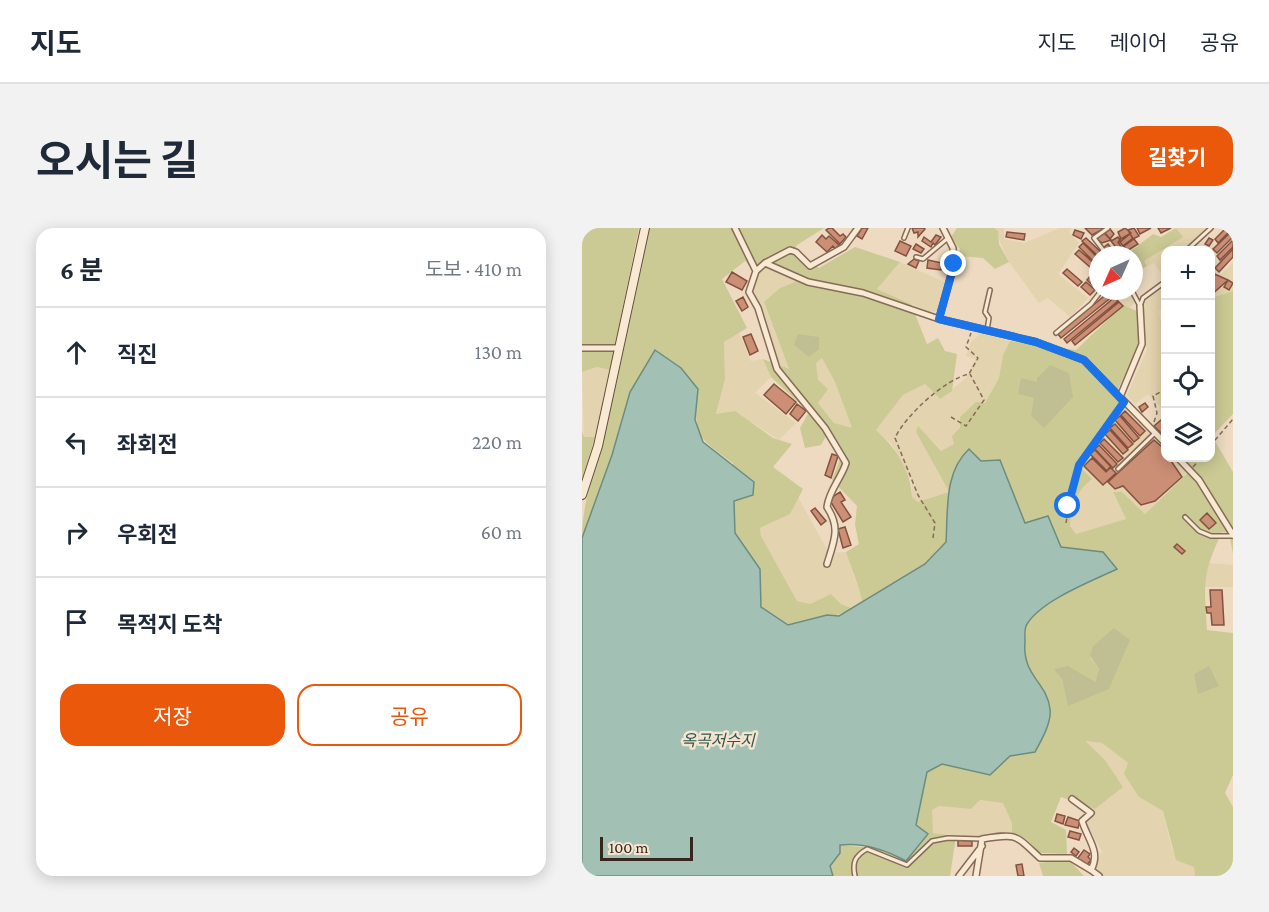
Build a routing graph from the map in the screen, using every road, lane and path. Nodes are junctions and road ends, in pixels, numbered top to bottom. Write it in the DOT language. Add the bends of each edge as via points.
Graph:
graph roads {
  1 [pos="645,228"];
  2 [pos="735,228"];
  3 [pos="858,228"];
  4 [pos="908,228"];
  5 [pos="943,228"];
  6 [pos="1108,228"];
  7 [pos="1211,228"];
  8 [pos="904,238"];
  9 [pos="948,238"];
  10 [pos="1100,246"];
  11 [pos="1189,246"];
  12 [pos="916,257"];
  13 [pos="765,262"];
  14 [pos="756,271"];
  15 [pos="1161,285"];
  16 [pos="990,290"];
  17 [pos="1093,300"];
  18 [pos="1137,300"];
  19 [pos="1140,306"];
  20 [pos="939,319"];
  21 [pos="974,327"];
  22 [pos="987,330"];
  23 [pos="1056,333"];
  24 [pos="582,348"];
  25 [pos="620,348"];
  26 [pos="969,374"];
  27 [pos="1161,392"];
  28 [pos="1122,399"];
  29 [pos="951,417"];
  30 [pos="1233,419"];
  31 [pos="1149,427"];
  32 [pos="1155,433"];
  33 [pos="1161,439"];
  34 [pos="1215,441"];
  35 [pos="1182,462"];
  36 [pos="1197,462"];
  37 [pos="1118,469"];
  38 [pos="1190,470"];
  39 [pos="582,495"];
  40 [pos="1185,517"];
  41 [pos="1066,523"];
  42 [pos="1233,535"];
  43 [pos="933,538"];
  44 [pos="827,564"];
  45 [pos="1072,799"];
  46 [pos="982,842"];
  47 [pos="1091,870"];
  48 [pos="855,876"];
  49 [pos="959,876"];
  50 [pos="976,876"];
  51 [pos="1099,876"];
  1 -- 25 [label="street"];
  2 -- 14 [label="street"];
  3 -- 13 [label="street" via="844,247 810,266 790,250"];
  4 -- 8 [label="lane"];
  5 -- 9 [label="street"];
  6 -- 10 [label="lane" via="1094,238"];
  7 -- 11 [label="lane"];
  9 -- 12 [label="lane" via="923,259"];
  9 -- 20 [label="street" via="954,264"];
  13 -- 14 [label="street"];
  13 -- 20 [label="street" via="807,282 863,293"];
  14 -- 44 [label="street" via="749,292 759,308 777,369 825,428 846,463 840,481 829,493 827,507 835,519"];
  15 -- 19 [label="lane" via="1143,298"];
  16 -- 22 [label="lane" via="985,312 989,318"];
  17 -- 23 [label="lane"];
  18 -- 19 [label="lane"];
  19 -- 28 [label="street" via="1142,344"];
  20 -- 21 [label="street"];
  21 -- 22 [label="street"];
  21 -- 26 [label="path" via="966,347 978,358"];
  22 -- 28 [label="street" via="1036,342 1084,360"];
  24 -- 25 [label="street"];
  25 -- 39 [label="street" via="598,446"];
  26 -- 29 [label="path" via="984,400 966,426"];
  26 -- 43 [label="path" via="957,376 910,414 895,438 918,495 935,523"];
  27 -- 31 [label="path" via="1153,396 1157,412"];
  28 -- 31 [label="street"];
  28 -- 41 [label="path" via="1074,475"];
  30 -- 34 [label="path"];
  31 -- 32 [label="street"];
  32 -- 33 [label="street"];
  32 -- 37 [label="lane"];
  35 -- 38 [label="street"];
  36 -- 38 [label="path"];
  38 -- 42 [label="street"];
  40 -- 42 [label="lane" via="1199,531 1211,536"];
  45 -- 47 [label="street" via="1091,813 1082,821 1096,852"];
  46 -- 47 [label="street" via="1017,836 1040,858 1071,858"];
  46 -- 48 [label="lane" via="948,838 932,841 908,865 867,849 857,855 853,865"];
  46 -- 49 [label="street"];
  46 -- 50 [label="street"];
  47 -- 51 [label="street"];
}
